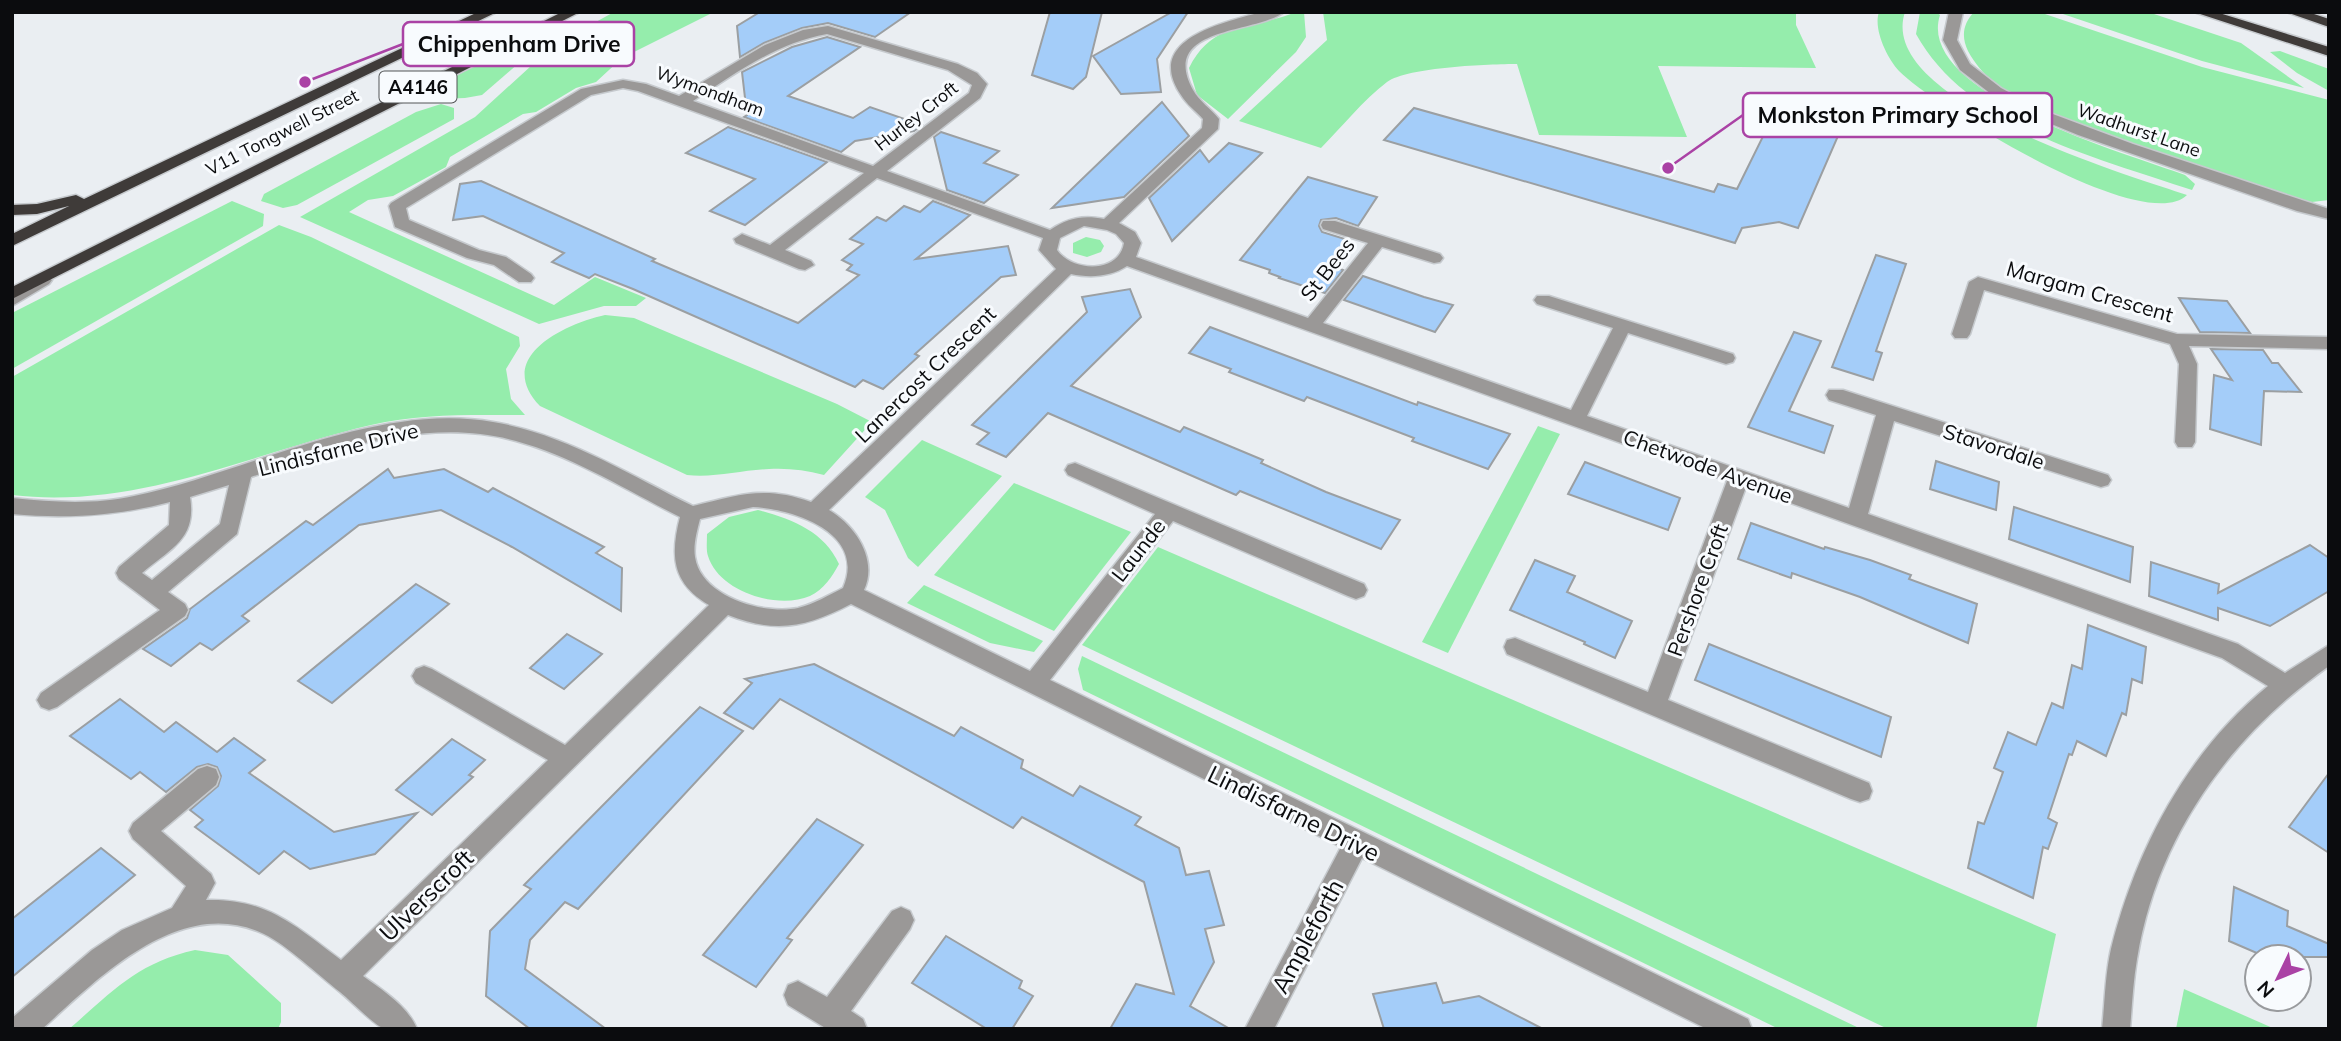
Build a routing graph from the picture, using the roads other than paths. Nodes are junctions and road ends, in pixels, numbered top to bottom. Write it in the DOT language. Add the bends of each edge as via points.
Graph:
graph roads {
  1 [pos="490,12"];
  2 [pos="573,12"];
  3 [pos="1277,12"];
  4 [pos="1956,12"];
  5 [pos="2201,12"];
  6 [pos="2292,12"];
  7 [pos="2329,23"];
  8 [pos="2329,52"];
  9 [pos="680,102"];
  10 [pos="878,171"];
  11 [pos="110,192"];
  12 [pos="12,210"];
  13 [pos="2329,214"];
  14 [pos="1110,223"];
  15 [pos="1329,225"];
  16 [pos="1052,236"];
  17 [pos="742,239"];
  18 [pos="12,241"];
  19 [pos="1378,241"];
  20 [pos="773,251"];
  21 [pos="1434,258"];
  22 [pos="1125,260"];
  23 [pos="805,265"];
  24 [pos="1067,268"];
  25 [pos="56,271"];
  26 [pos="525,278"];
  27 [pos="12,294"];
  28 [pos="12,300"];
  29 [pos="1543,300"];
  30 [pos="1312,325"];
  31 [pos="1623,326"];
  32 [pos="1961,334"];
  33 [pos="2176,340"];
  34 [pos="2329,343"];
  35 [pos="1726,358"];
  36 [pos="1836,395"];
  37 [pos="1887,412"];
  38 [pos="1576,418"];
  39 [pos="2186,442"];
  40 [pos="1075,470"];
  41 [pos="242,473"];
  42 [pos="1739,477"];
  43 [pos="2101,480"];
  44 [pos="178,491"];
  45 [pos="12,506"];
  46 [pos="1169,511"];
  47 [pos="814,512"];
  48 [pos="691,514"];
  49 [pos="1856,518"];
  50 [pos="1356,590"];
  51 [pos="153,592"];
  52 [pos="851,594"];
  53 [pos="724,604"];
  54 [pos="1515,647"];
  55 [pos="2329,654"];
  56 [pos="424,676"];
  57 [pos="1034,683"];
  58 [pos="2284,684"];
  59 [pos="49,700"];
  60 [pos="1654,704"];
  61 [pos="566,758"];
  62 [pos="208,777"];
  63 [pos="1860,791"];
  64 [pos="1356,844"];
  65 [pos="183,914"];
  66 [pos="901,920"];
  67 [pos="343,977"];
  68 [pos="798,995"];
  69 [pos="842,1022"];
  70 [pos="21,1029"];
  71 [pos="403,1029"];
  72 [pos="1259,1029"];
  73 [pos="1738,1029"];
  74 [pos="2116,1029"];
  1 -- 11 [label="highway, V11 Tongwell Street / A4146"];
  2 -- 25 [label="highway, V11 Tongwell Street / A4146"];
  3 -- 14 [label="street" via="1221,27 1184,49 1179,75 1188,95 1211,118 1210,129"];
  4 -- 13 [label="street, Wadhurst Lane" via="1948,40 1975,76 2003,96 2049,120"];
  5 -- 8 [label="highway"];
  6 -- 7 [label="highway"];
  9 -- 10 [label="street, Wymondham"];
  9 -- 10 [label="street, Hurley Croft" via="775,44 828,30 972,76 979,85 975,95"];
  9 -- 26 [label="street, Wymondham" via="624,84 586,92 397,206 401,223 500,261"];
  10 -- 16 [label="street, Wymondham"];
  10 -- 20 [label="street"];
  11 -- 12 [label="highway" via="37,209"];
  11 -- 18 [label="highway, V11 Tongwell Street / A4146"];
  14 -- 16 [label="street" via="1071,224"];
  14 -- 22 [label="street" via="1121,228 1132,243"];
  15 -- 19 [label="street, St Bees"];
  16 -- 24 [label="street" via="1048,243 1051,257"];
  17 -- 20 [label="street"];
  19 -- 21 [label="street, St Bees"];
  19 -- 30 [label="street, St Bees"];
  20 -- 23 [label="street"];
  22 -- 24 [label="street" via="1092,272"];
  22 -- 30 [label="street, Chetwode Avenue"];
  24 -- 47 [label="street, Lanercost Crescent"];
  25 -- 27 [label="highway, V11 Tongwell Street / A4146"];
  25 -- 28 [label="street"];
  29 -- 31 [label="street"];
  30 -- 38 [label="street, Chetwode Avenue"];
  31 -- 35 [label="street"];
  31 -- 38 [label="street"];
  32 -- 33 [label="street, Margam Crescent" via="1978,282"];
  33 -- 34 [label="street, Margam Crescent"];
  33 -- 39 [label="street" via="2188,364"];
  36 -- 37 [label="street, Stavordale"];
  37 -- 43 [label="street, Stavordale"];
  37 -- 49 [label="street"];
  38 -- 42 [label="street, Chetwode Avenue"];
  40 -- 46 [label="street"];
  41 -- 44 [label="street, Lindisfarne Drive"];
  41 -- 48 [label="street, Lindisfarne Drive" via="405,429 446,425 491,428 580,457"];
  41 -- 51 [label="street" via="230,528"];
  42 -- 49 [label="street, Chetwode Avenue"];
  42 -- 60 [label="street, Pershore Croft"];
  44 -- 45 [label="street, Lindisfarne Drive" via="133,504 56,510"];
  44 -- 51 [label="street" via="182,512 178,529 127,573"];
  46 -- 50 [label="street, Launde"];
  46 -- 57 [label="street, Launde"];
  47 -- 48 [label="street" via="792,503 753,499"];
  47 -- 52 [label="street" via="841,529 853,549 860,571"];
  48 -- 53 [label="street" via="684,559 699,583"];
  49 -- 58 [label="street, Chetwode Avenue" via="2230,651"];
  51 -- 59 [label="street" via="177,610"];
  52 -- 53 [label="street" via="791,618 741,612"];
  52 -- 57 [label="street, Lindisfarne Drive"];
  53 -- 61 [label="street, Ulverscroft"];
  54 -- 60 [label="street"];
  55 -- 58 [label="street"];
  56 -- 61 [label="street"];
  57 -- 64 [label="street, Lindisfarne Drive"];
  58 -- 74 [label="street" via="2216,752 2175,818 2132,925"];
  60 -- 63 [label="street"];
  61 -- 67 [label="street, Ulverscroft"];
  62 -- 65 [label="street" via="142,831 202,883"];
  64 -- 72 [label="street, Ampleforth"];
  64 -- 73 [label="street, Lindisfarne Drive"];
  65 -- 67 [label="street" via="226,911 267,921"];
  65 -- 70 [label="street" via="140,934 94,966"];
  66 -- 69 [label="street"];
  67 -- 71 [label="street"];
  68 -- 69 [label="street"];
}
